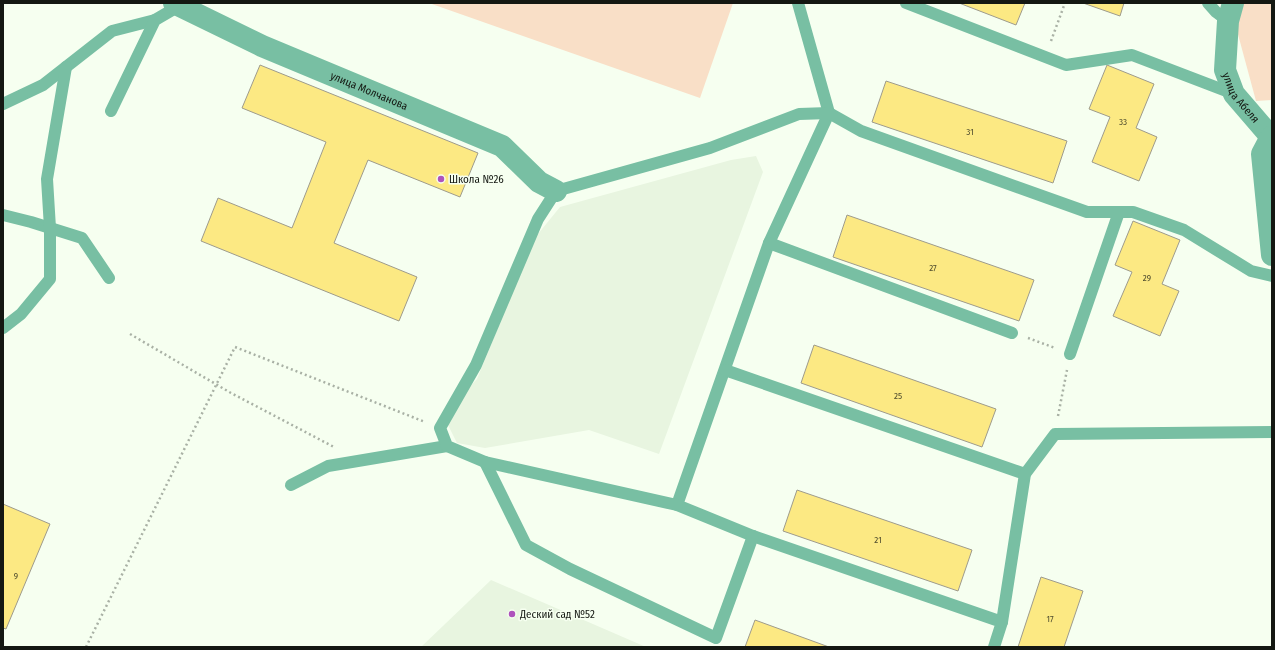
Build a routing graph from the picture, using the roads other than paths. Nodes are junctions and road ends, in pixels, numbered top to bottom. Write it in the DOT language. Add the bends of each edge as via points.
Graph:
graph roads {
  1 [pos="798,3"];
  2 [pos="906,3"];
  3 [pos="1208,3"];
  4 [pos="176,4"];
  5 [pos="1231,12"];
  6 [pos="155,20"];
  7 [pos="66,67"];
  8 [pos="1234,94"];
  9 [pos="3,104"];
  10 [pos="111,111"];
  11 [pos="829,113"];
  12 [pos="1271,137"];
  13 [pos="556,191"];
  14 [pos="1119,212"];
  15 [pos="3,215"];
  16 [pos="50,228"];
  17 [pos="769,243"];
  18 [pos="1272,255"];
  19 [pos="1272,276"];
  20 [pos="109,278"];
  21 [pos="3,328"];
  22 [pos="1012,333"];
  23 [pos="1070,354"];
  24 [pos="725,370"];
  25 [pos="1272,432"];
  26 [pos="446,446"];
  27 [pos="485,462"];
  28 [pos="1025,474"];
  29 [pos="291,485"];
  30 [pos="677,505"];
  31 [pos="753,536"];
  32 [pos="1002,622"];
  33 [pos="716,642"];
  34 [pos="994,647"];
  1 -- 11 [label="lane"];
  2 -- 8 [label="lane" via="1066,65 1132,55"];
  3 -- 5 [label="lane" via="1216,12"];
  4 -- 6 [label="lane"];
  4 -- 13 [label="street, улица Молчанова" via="262,46 502,146 539,182"];
  5 -- 8 [label="street, улица Абеля" via="1225,70"];
  6 -- 7 [label="lane" via="112,31"];
  6 -- 10 [label="lane"];
  7 -- 9 [label="lane" via="43,85"];
  7 -- 16 [label="lane" via="47,179"];
  8 -- 12 [label="street, улица Абеля"];
  11 -- 13 [label="lane" via="799,114 710,148"];
  11 -- 14 [label="lane" via="861,131 1087,212"];
  11 -- 17 [label="lane"];
  12 -- 18 [label="street, улица Абеля" via="1262,154"];
  13 -- 26 [label="lane" via="538,219 476,365 440,428"];
  14 -- 19 [label="lane" via="1133,212 1184,230 1251,271"];
  14 -- 23 [label="lane"];
  15 -- 16 [label="lane"];
  16 -- 20 [label="lane" via="82,238"];
  16 -- 21 [label="lane" via="50,279 21,314"];
  17 -- 22 [label="lane"];
  17 -- 24 [label="lane"];
  24 -- 28 [label="lane"];
  24 -- 30 [label="lane"];
  25 -- 28 [label="lane" via="1055,434"];
  26 -- 27 [label="lane"];
  26 -- 29 [label="lane" via="328,466"];
  27 -- 30 [label="lane"];
  27 -- 33 [label="lane" via="526,545"];
  28 -- 32 [label="lane"];
  30 -- 31 [label="lane"];
  31 -- 32 [label="lane"];
  31 -- 33 [label="lane"];
  32 -- 34 [label="lane"];
}
